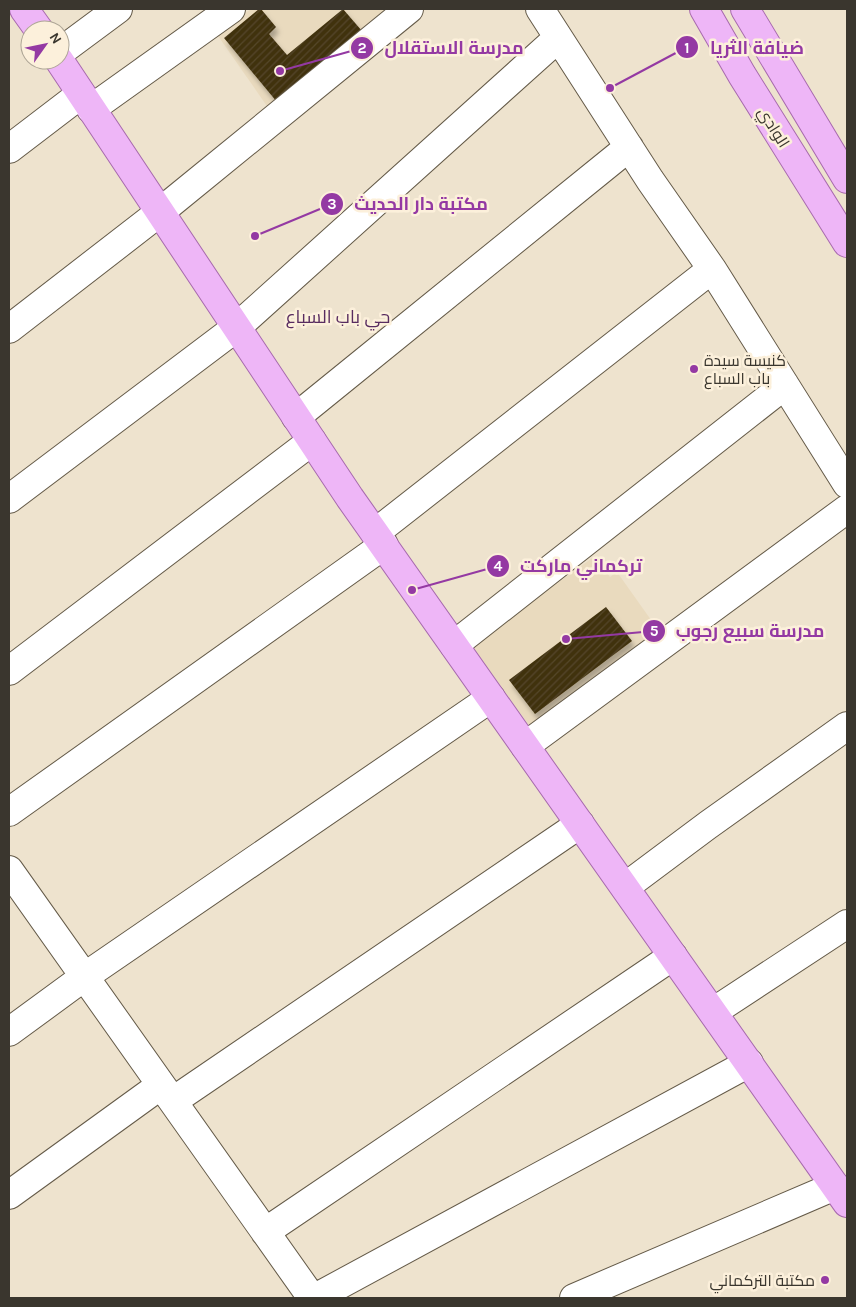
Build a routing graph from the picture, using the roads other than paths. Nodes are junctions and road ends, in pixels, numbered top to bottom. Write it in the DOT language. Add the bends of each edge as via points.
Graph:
graph roads {
  1 [pos="24,9"];
  2 [pos="118,9"];
  3 [pos="231,9"];
  4 [pos="409,9"];
  5 [pos="540,9"];
  6 [pos="704,9"];
  7 [pos="745,9"];
  8 [pos="31,20"];
  9 [pos="558,38"];
  10 [pos="70,45"];
  11 [pos="66,70"];
  12 [pos="86,101"];
  13 [pos="629,147"];
  14 [pos="9,149"];
  15 [pos="847,179"];
  16 [pos="160,212"];
  17 [pos="847,243"];
  18 [pos="712,269"];
  19 [pos="237,328"];
  20 [pos="9,329"];
  21 [pos="785,385"];
  22 [pos="296,417"];
  23 [pos="312,441"];
  24 [pos="847,484"];
  25 [pos="9,499"];
  26 [pos="847,508"];
  27 [pos="379,539"];
  28 [pos="454,645"];
  29 [pos="9,671"];
  30 [pos="491,698"];
  31 [pos="847,726"];
  32 [pos="526,746"];
  33 [pos="9,812"];
  34 [pos="580,824"];
  35 [pos="9,870"];
  36 [pos="624,887"];
  37 [pos="847,924"];
  38 [pos="674,956"];
  39 [pos="84,977"];
  40 [pos="713,1012"];
  41 [pos="9,1032"];
  42 [pos="748,1063"];
  43 [pos="167,1093"];
  44 [pos="841,1194"];
  45 [pos="9,1195"];
  46 [pos="265,1232"];
  47 [pos="314,1298"];
  48 [pos="574,1298"];
  1 -- 8 [label="main road"];
  2 -- 10 [label="street"];
  3 -- 12 [label="street"];
  4 -- 16 [label="street"];
  5 -- 9 [label="street"];
  6 -- 17 [label="main road, الوادي"];
  7 -- 15 [label="main road"];
  9 -- 13 [label="street"];
  9 -- 19 [label="street"];
  11 -- 12 [label="main road"];
  12 -- 14 [label="street"];
  12 -- 16 [label="main road"];
  13 -- 18 [label="street"];
  13 -- 22 [label="street"];
  16 -- 19 [label="main road"];
  16 -- 20 [label="street"];
  18 -- 21 [label="street"];
  18 -- 27 [label="street"];
  19 -- 22 [label="main road"];
  19 -- 25 [label="street"];
  21 -- 24 [label="street"];
  21 -- 28 [label="street"];
  22 -- 23 [label="main road"];
  23 -- 27 [label="main road"];
  23 -- 29 [label="street"];
  26 -- 32 [label="street"];
  27 -- 28 [label="main road"];
  27 -- 33 [label="street"];
  28 -- 30 [label="main road"];
  30 -- 32 [label="main road"];
  30 -- 39 [label="street"];
  31 -- 36 [label="street"];
  32 -- 34 [label="main road"];
  34 -- 36 [label="main road"];
  34 -- 43 [label="street"];
  35 -- 39 [label="street"];
  36 -- 38 [label="main road"];
  37 -- 40 [label="street"];
  38 -- 40 [label="main road"];
  38 -- 46 [label="street"];
  39 -- 41 [label="street"];
  39 -- 43 [label="street"];
  40 -- 42 [label="main road"];
  42 -- 44 [label="main road"];
  42 -- 47 [label="street"];
  43 -- 45 [label="street"];
  43 -- 46 [label="street"];
  44 -- 48 [label="street"];
  46 -- 47 [label="street"];
}
